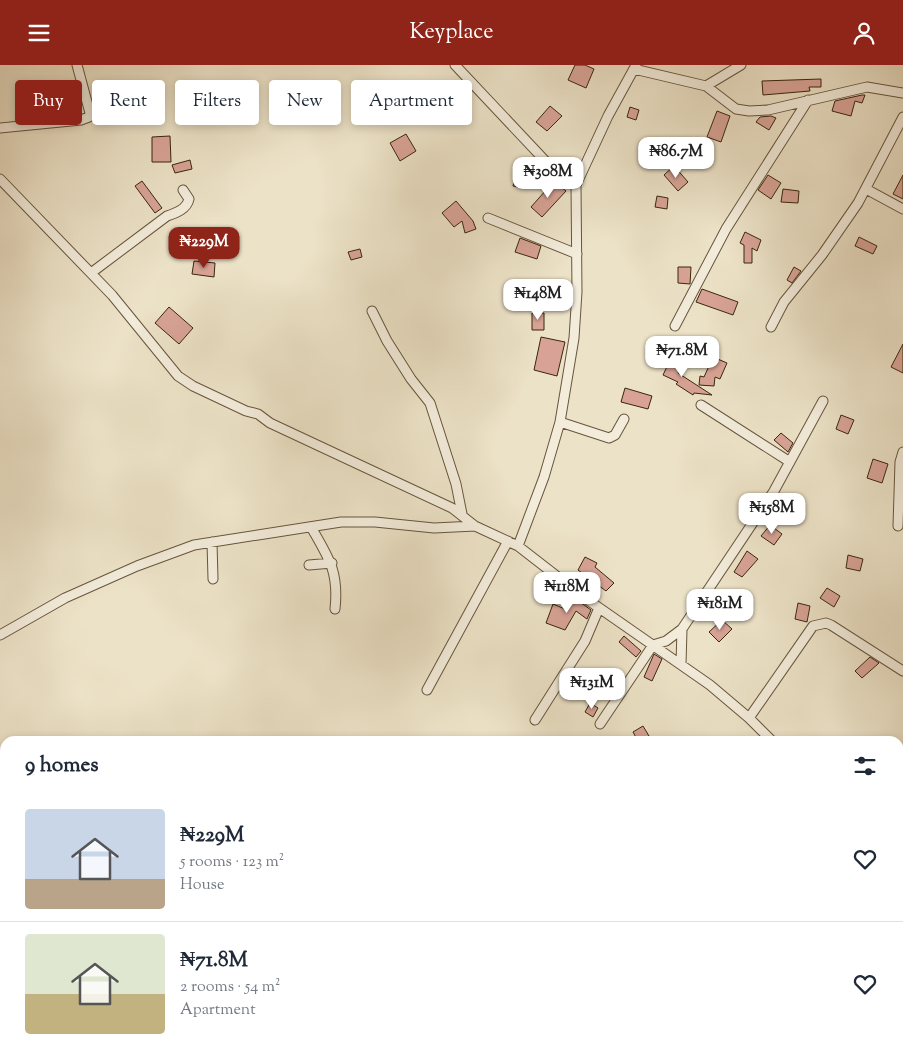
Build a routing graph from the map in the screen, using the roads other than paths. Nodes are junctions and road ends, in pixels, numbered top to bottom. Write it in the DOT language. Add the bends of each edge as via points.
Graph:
graph roads {
  1 [pos="77,65"];
  2 [pos="456,65"];
  3 [pos="741,65"];
  4 [pos="635,67"];
  5 [pos="706,86"];
  6 [pos="903,93"];
  7 [pos="808,100"];
  8 [pos="903,117"];
  9 [pos="0,128"];
  10 [pos="0,179"];
  11 [pos="576,185"];
  12 [pos="866,189"];
  13 [pos="182,190"];
  14 [pos="903,209"];
  15 [pos="488,218"];
  16 [pos="577,254"];
  17 [pos="91,273"];
  18 [pos="372,311"];
  19 [pos="675,326"];
  20 [pos="771,327"];
  21 [pos="823,401"];
  22 [pos="702,405"];
  23 [pos="624,419"];
  24 [pos="560,422"];
  25 [pos="903,452"];
  26 [pos="790,462"];
  27 [pos="462,515"];
  28 [pos="475,525"];
  29 [pos="898,525"];
  30 [pos="311,527"];
  31 [pos="508,541"];
  32 [pos="212,542"];
  33 [pos="518,546"];
  34 [pos="332,563"];
  35 [pos="309,565"];
  36 [pos="214,579"];
  37 [pos="599,608"];
  38 [pos="335,609"];
  39 [pos="682,629"];
  40 [pos="0,635"];
  41 [pos="653,645"];
  42 [pos="681,664"];
  43 [pos="903,671"];
  44 [pos="427,690"];
  45 [pos="750,718"];
  46 [pos="535,721"];
  47 [pos="600,724"];
  48 [pos="767,736"];
  1 -- 9 [label="street" via="89,117"];
  2 -- 11 [label="street" via="551,167"];
  3 -- 5 [label="street"];
  4 -- 5 [label="street"];
  4 -- 11 [label="street"];
  5 -- 7 [label="street" via="736,109 748,111 768,110"];
  6 -- 7 [label="street" via="868,87"];
  7 -- 19 [label="street" via="726,229"];
  8 -- 12 [label="street"];
  10 -- 17 [label="street"];
  11 -- 16 [label="street"];
  12 -- 14 [label="street"];
  12 -- 20 [label="street" via="822,255 784,302"];
  13 -- 17 [label="street" via="189,199 187,205 167,216"];
  15 -- 16 [label="street"];
  16 -- 24 [label="street" via="574,338"];
  17 -- 27 [label="street" via="185,382 258,414 270,423"];
  18 -- 27 [label="street" via="387,341 432,408 456,484"];
  21 -- 26 [label="street"];
  22 -- 26 [label="street"];
  23 -- 24 [label="street" via="615,435 609,438"];
  24 -- 33 [label="street"];
  25 -- 29 [label="street"];
  26 -- 39 [label="street"];
  27 -- 28 [label="street"];
  28 -- 30 [label="street" via="434,528 341,522"];
  28 -- 31 [label="street"];
  30 -- 32 [label="street"];
  30 -- 34 [label="street"];
  31 -- 33 [label="street"];
  31 -- 44 [label="street"];
  32 -- 36 [label="street"];
  32 -- 40 [label="street" via="176,550 137,566 65,598"];
  33 -- 37 [label="street"];
  34 -- 35 [label="street"];
  34 -- 38 [label="street"];
  37 -- 41 [label="street"];
  37 -- 46 [label="street" via="585,641"];
  39 -- 41 [label="street" via="666,641"];
  39 -- 42 [label="street"];
  41 -- 42 [label="street"];
  41 -- 47 [label="street"];
  42 -- 45 [label="street"];
  43 -- 45 [label="street" via="831,625 820,623 813,626"];
  45 -- 48 [label="street"];
}
